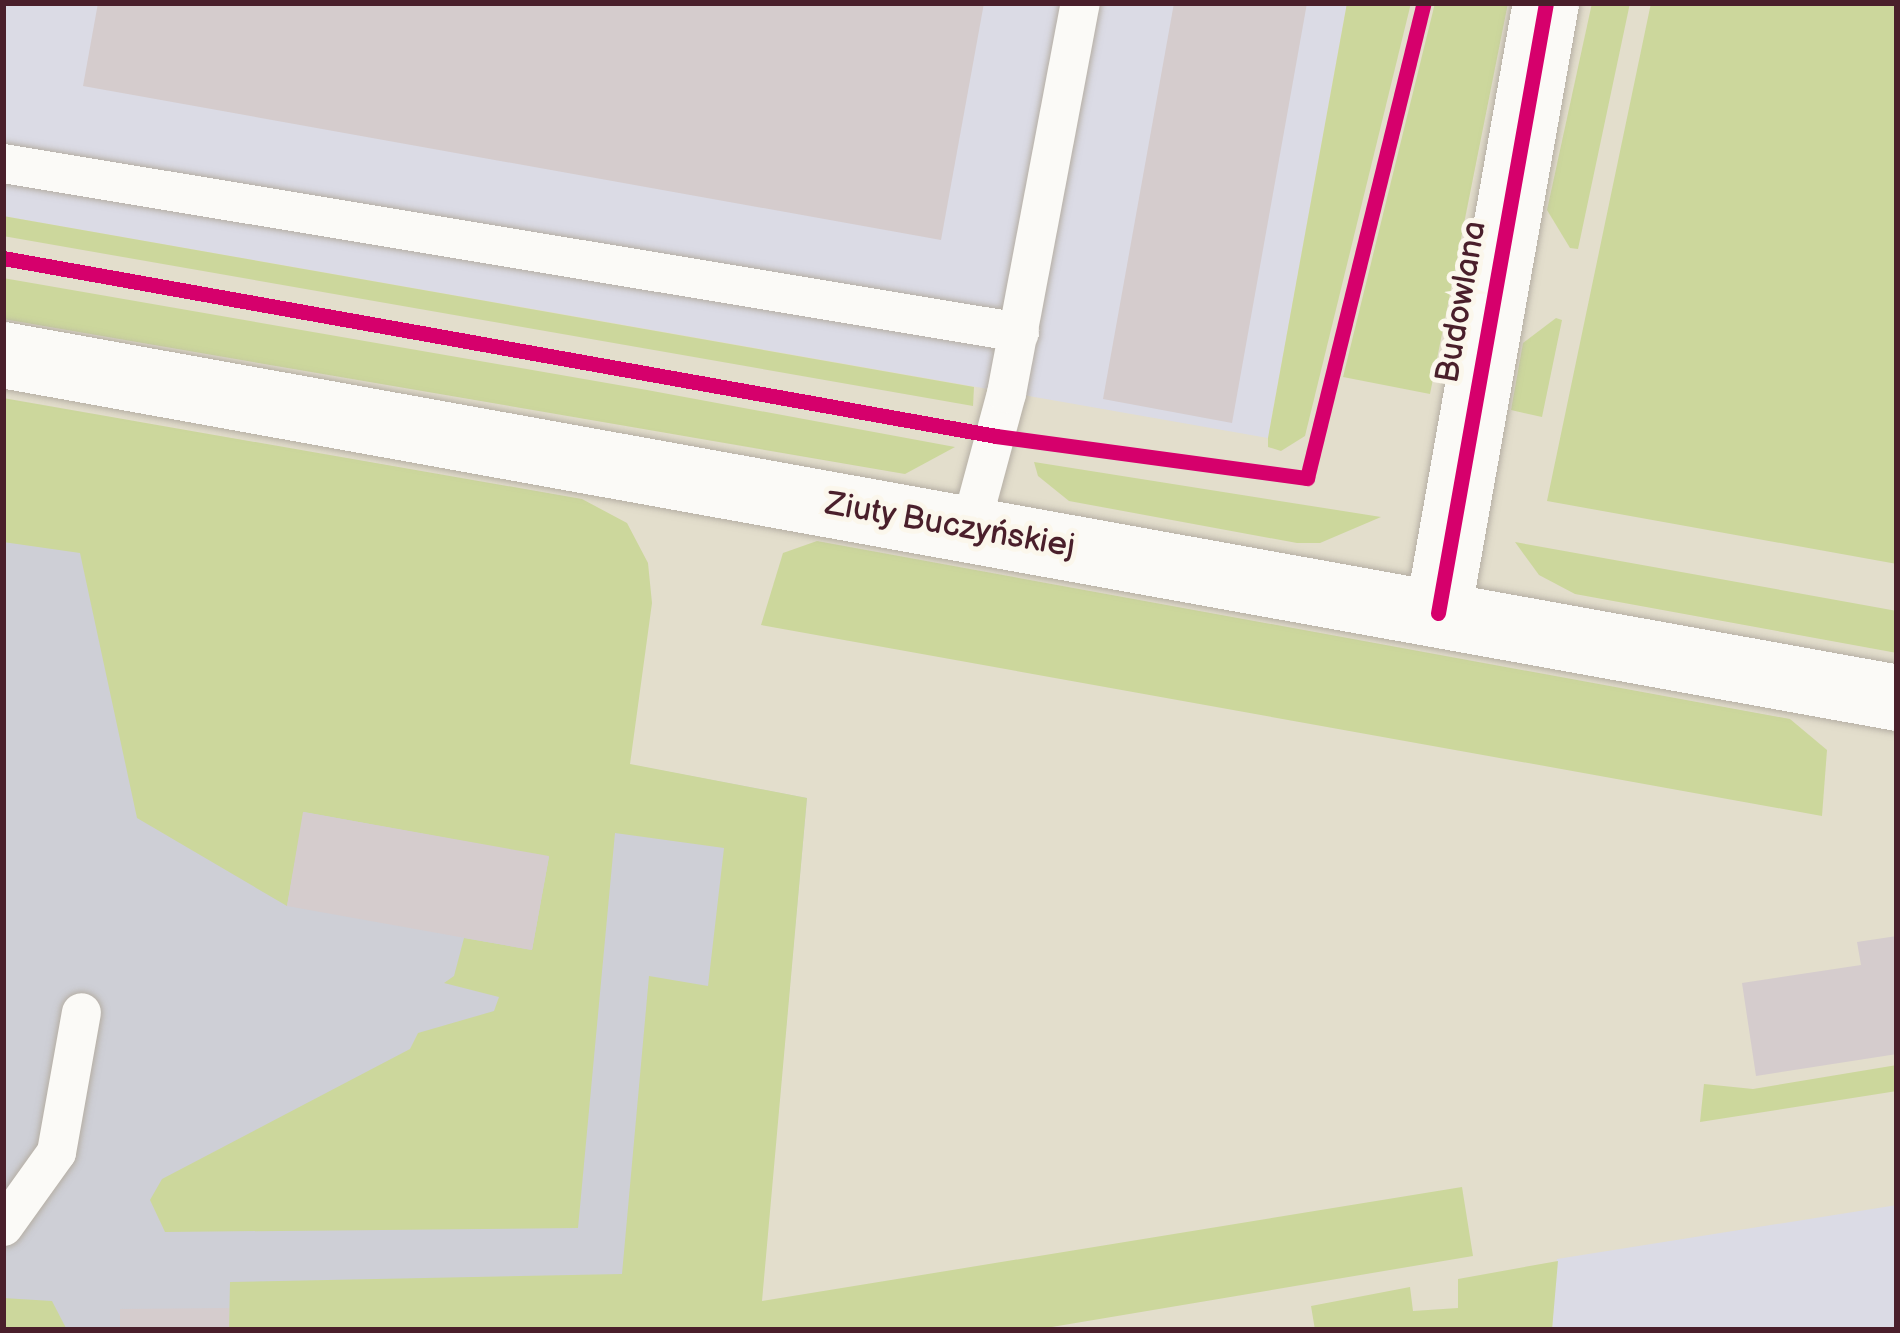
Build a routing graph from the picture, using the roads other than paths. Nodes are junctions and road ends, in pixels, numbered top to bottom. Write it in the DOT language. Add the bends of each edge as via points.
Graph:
graph roads {
  1 [pos="1080,3"];
  2 [pos="1546,3"];
  3 [pos="3,163"];
  4 [pos="1019,332"];
  5 [pos="3,355"];
  6 [pos="969,530"];
  7 [pos="1438,613"];
  8 [pos="1897,698"];
  9 [pos="81,1012"];
  10 [pos="3,1226"];
  1 -- 4 [label="lane"];
  2 -- 7 [label="main road, Budowlana"];
  3 -- 4 [label="lane"];
  4 -- 6 [label="lane"];
  5 -- 6 [label="main road, Ziuty Buczyńskiej"];
  6 -- 7 [label="main road, Ziuty Buczyńskiej"];
  7 -- 8 [label="main road, Ziuty Buczyńskiej"];
  9 -- 10 [label="lane" via="56,1152"];
}
